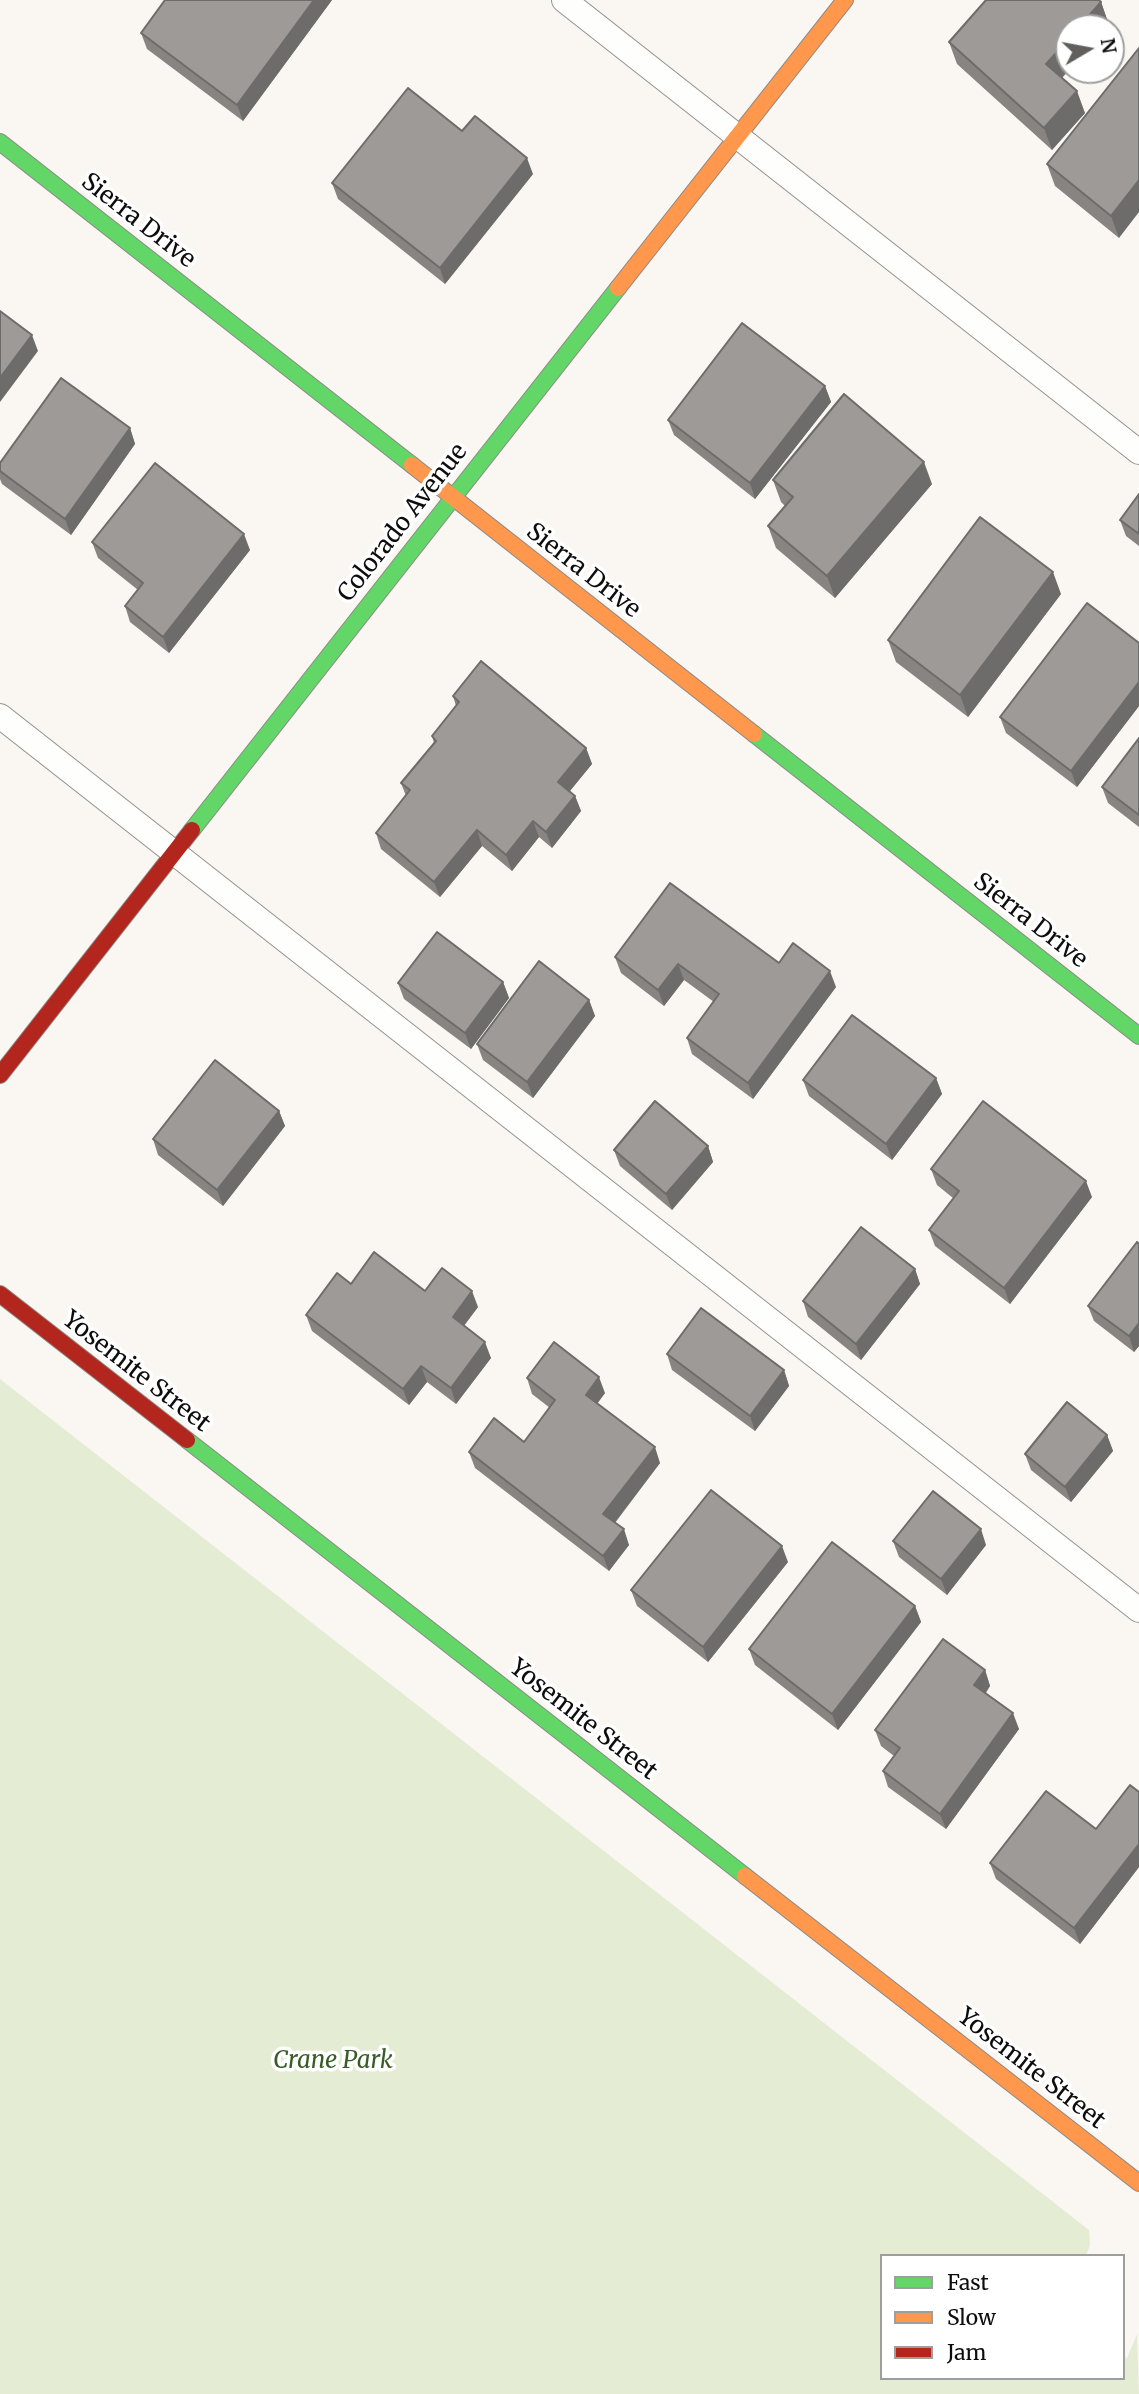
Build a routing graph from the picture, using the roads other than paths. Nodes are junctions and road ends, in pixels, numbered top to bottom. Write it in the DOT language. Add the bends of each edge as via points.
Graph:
graph roads {
  1 [pos="564,0"];
  2 [pos="845,0"];
  3 [pos="736,136"];
  4 [pos="0,142"];
  5 [pos="1139,452"];
  6 [pos="453,496"];
  7 [pos="0,716"];
  8 [pos="176,852"];
  9 [pos="1139,1036"];
  10 [pos="0,1075"];
  11 [pos="0,1294"];
  12 [pos="1139,1610"];
  13 [pos="1139,2182"];
  1 -- 3 [label="lane"];
  2 -- 3 [label="street, Colorado Avenue"];
  3 -- 5 [label="lane"];
  3 -- 6 [label="street, Colorado Avenue"];
  4 -- 6 [label="street, Sierra Drive"];
  6 -- 8 [label="street, Colorado Avenue"];
  6 -- 9 [label="street, Sierra Drive"];
  7 -- 8 [label="lane"];
  8 -- 10 [label="street, Colorado Avenue"];
  8 -- 12 [label="lane"];
  11 -- 13 [label="street, Yosemite Street"];
}
